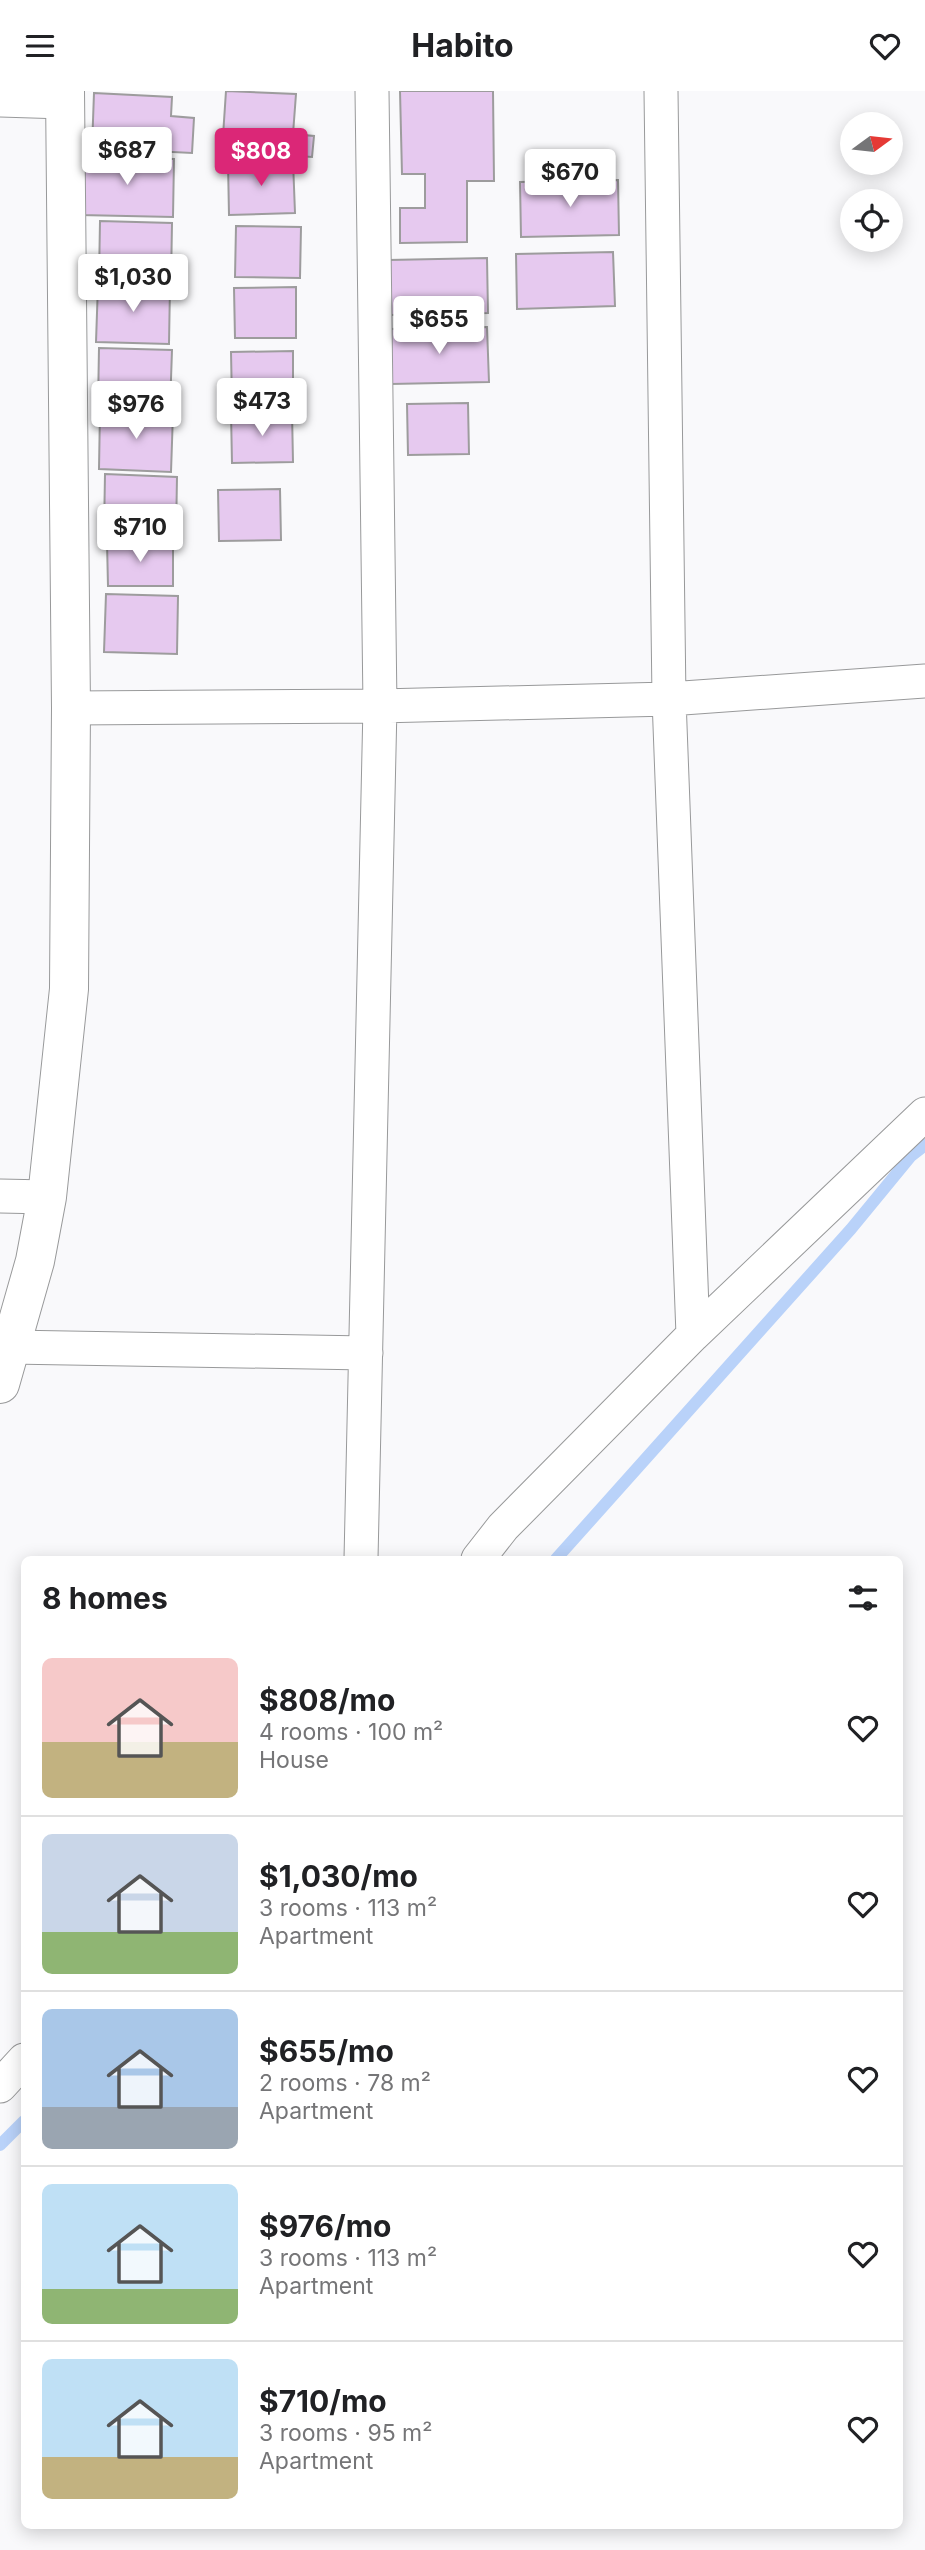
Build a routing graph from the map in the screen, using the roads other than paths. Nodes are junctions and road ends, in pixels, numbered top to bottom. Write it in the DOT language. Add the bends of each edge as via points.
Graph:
graph roads {
  1 [pos="372,91"];
  2 [pos="661,91"];
  3 [pos="64,97"];
  4 [pos="0,100"];
  5 [pos="925,681"];
  6 [pos="669,699"];
  7 [pos="380,706"];
  8 [pos="71,708"];
  9 [pos="925,1114"];
  10 [pos="0,1196"];
  11 [pos="47,1197"];
  12 [pos="693,1335"];
  13 [pos="10,1347"];
  14 [pos="366,1353"];
  15 [pos="0,1384"];
  16 [pos="361,1556"];
  17 [pos="480,1556"];
  18 [pos="21,2063"];
  19 [pos="0,2086"];
  1 -- 7 [label="street"];
  2 -- 6 [label="street"];
  3 -- 4 [label="street"];
  3 -- 8 [label="street"];
  5 -- 6 [label="street"];
  6 -- 7 [label="street"];
  6 -- 12 [label="street"];
  7 -- 8 [label="street"];
  7 -- 14 [label="street"];
  8 -- 11 [label="street" via="69,989"];
  9 -- 12 [label="street"];
  10 -- 11 [label="street"];
  11 -- 13 [label="street" via="35,1261"];
  12 -- 17 [label="street" via="503,1527"];
  13 -- 14 [label="street"];
  13 -- 15 [label="street"];
  14 -- 16 [label="street"];
  18 -- 19 [label="street"];
}
